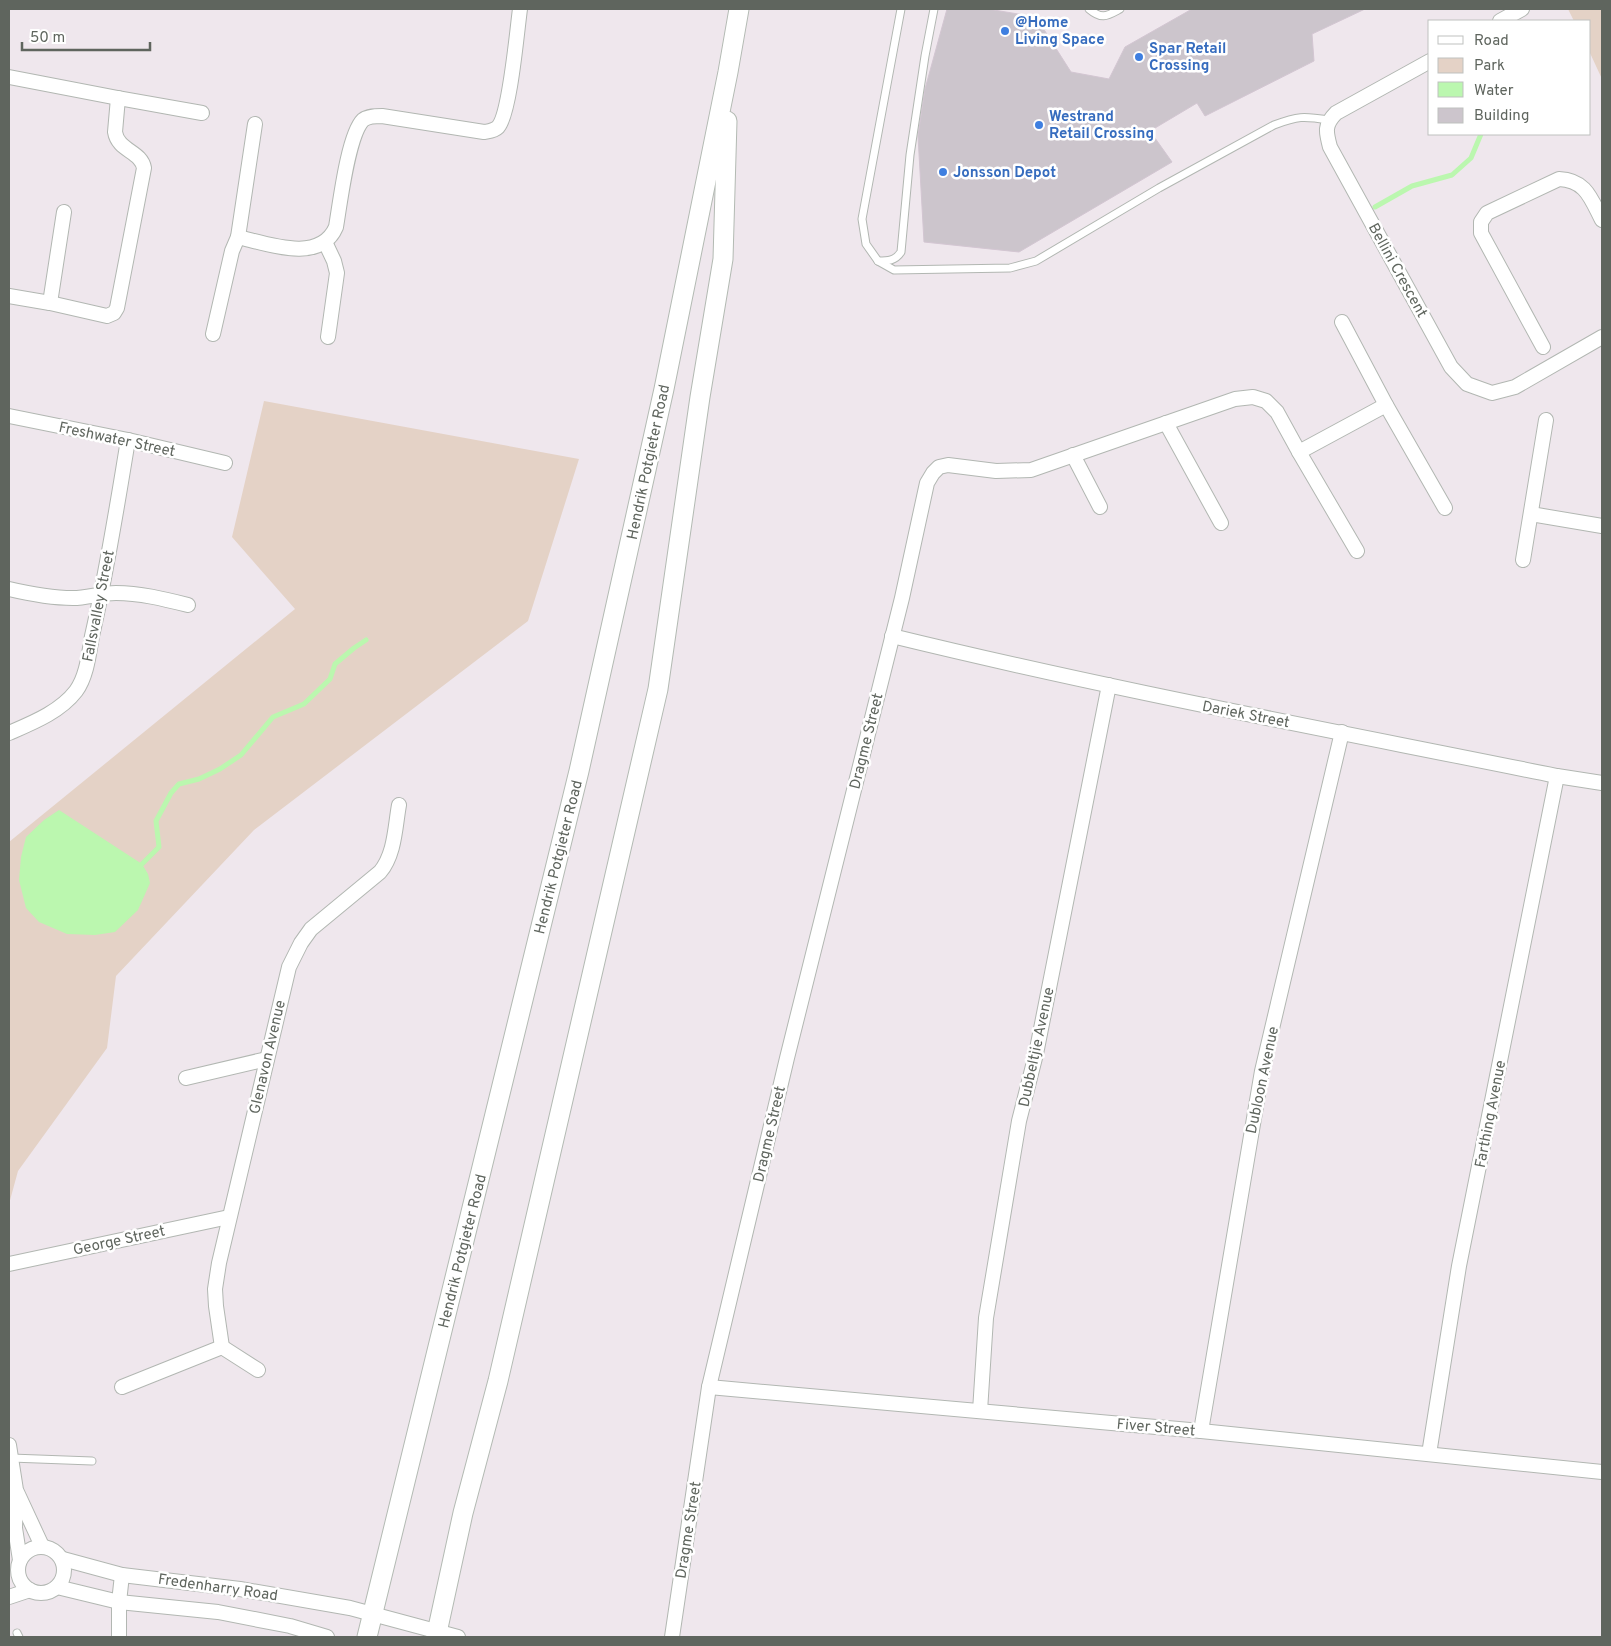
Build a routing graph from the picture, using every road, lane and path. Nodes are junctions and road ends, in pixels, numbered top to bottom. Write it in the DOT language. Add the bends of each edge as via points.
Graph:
graph roads {
  1 [pos="520,9"];
  2 [pos="739,9"];
  3 [pos="901,9"];
  4 [pos="934,9"];
  5 [pos="1089,9"];
  6 [pos="1120,9"];
  7 [pos="1522,9"];
  8 [pos="1502,20"];
  9 [pos="1428,61"];
  10 [pos="728,72"];
  11 [pos="9,77"];
  12 [pos="118,98"];
  13 [pos="202,113"];
  14 [pos="1329,120"];
  15 [pos="255,124"];
  16 [pos="64,212"];
  17 [pos="1602,220"];
  18 [pos="238,237"];
  19 [pos="325,242"];
  20 [pos="878,262"];
  21 [pos="9,296"];
  22 [pos="50,303"];
  23 [pos="1342,322"];
  24 [pos="213,334"];
  25 [pos="328,337"];
  26 [pos="1602,337"];
  27 [pos="1544,347"];
  28 [pos="1386,406"];
  29 [pos="9,416"];
  30 [pos="1546,420"];
  31 [pos="1166,423"];
  32 [pos="128,440"];
  33 [pos="1299,452"];
  34 [pos="1073,455"];
  35 [pos="225,463"];
  36 [pos="1100,507"];
  37 [pos="1445,508"];
  38 [pos="1531,514"];
  39 [pos="1222,523"];
  40 [pos="1602,526"];
  41 [pos="1357,552"];
  42 [pos="1524,560"];
  43 [pos="9,588"];
  44 [pos="102,594"];
  45 [pos="188,605"];
  46 [pos="892,636"];
  47 [pos="1109,685"];
  48 [pos="1342,732"];
  49 [pos="9,733"];
  50 [pos="1557,776"];
  51 [pos="1602,783"];
  52 [pos="398,805"];
  53 [pos="267,1059"];
  54 [pos="186,1078"];
  55 [pos="229,1217"];
  56 [pos="9,1264"];
  57 [pos="222,1348"];
  58 [pos="258,1370"];
  59 [pos="122,1387"];
  60 [pos="709,1388"];
  61 [pos="980,1411"];
  62 [pos="1201,1431"];
  63 [pos="10,1452"];
  64 [pos="1429,1454"];
  65 [pos="92,1461"];
  66 [pos="1602,1472"];
  67 [pos="15,1500"];
  68 [pos="42,1546"];
  69 [pos="63,1559"];
  70 [pos="15,1569"];
  71 [pos="122,1574"];
  72 [pos="57,1587"];
  73 [pos="30,1590"];
  74 [pos="9,1597"];
  75 [pos="120,1602"];
  76 [pos="373,1613"];
  77 [pos="437,1634"];
  78 [pos="119,1637"];
  79 [pos="327,1637"];
  80 [pos="368,1637"];
  81 [pos="458,1637"];
  82 [pos="672,1637"];
  1 -- 19 [label="street" via="508,100 499,126 494,131 484,132 382,116 364,120 352,144 336,227"];
  2 -- 10 [label="main road, Hendrik Potgieter Road"];
  3 -- 20 [label="lane" via="862,220 866,244"];
  4 -- 20 [label="lane" via="910,155 900,252 890,261"];
  5 -- 6 [label="lane" via="1096,15 1106,16"];
  7 -- 8 [label="street"];
  9 -- 14 [label="street"];
  10 -- 76 [label="main road, Hendrik Potgieter Road" via="664,389 579,771"];
  10 -- 77 [label="main road, Hendrik Potgieter Road" via="723,259 658,689"];
  11 -- 12 [label="street"];
  12 -- 13 [label="street"];
  12 -- 22 [label="street" via="116,138 124,148 141,159 144,168 117,308 107,316"];
  14 -- 20 [label="lane" via="1306,116 1274,125 1036,261 1010,268 894,270"];
  14 -- 26 [label="street, Bellini Crescent" via="1326,128 1330,147 1451,367 1467,384 1492,393 1514,387"];
  15 -- 18 [label="street"];
  16 -- 22 [label="street"];
  17 -- 27 [label="street" via="1581,185 1559,179 1487,213 1481,222 1481,233"];
  18 -- 19 [label="street" via="306,249"];
  18 -- 24 [label="street"];
  19 -- 25 [label="street" via="337,273"];
  21 -- 22 [label="street"];
  23 -- 28 [label="street"];
  28 -- 33 [label="street"];
  28 -- 37 [label="street"];
  29 -- 32 [label="street, Freshwater Street"];
  30 -- 38 [label="street"];
  31 -- 33 [label="street, Dragme Street" via="1235,399 1253,397 1266,401 1277,412"];
  31 -- 34 [label="street, Dragme Street"];
  31 -- 39 [label="street"];
  32 -- 35 [label="street, Freshwater Street"];
  32 -- 44 [label="street, Fallsvalley Street"];
  33 -- 41 [label="street, Dragme Street"];
  34 -- 36 [label="street"];
  34 -- 46 [label="street, Dragme Street" via="1030,470 996,471 948,465 933,473 927,483"];
  38 -- 40 [label="street"];
  38 -- 42 [label="street"];
  43 -- 44 [label="street" via="29,594 74,598"];
  44 -- 45 [label="street" via="134,594"];
  44 -- 49 [label="street, Fallsvalley Street" via="84,674 77,689 65,704"];
  46 -- 47 [label="street, Dariek Street"];
  46 -- 60 [label="street, Dragme Street"];
  47 -- 48 [label="street, Dariek Street"];
  47 -- 61 [label="street, Dubbeltjie Avenue" via="1036,1054 1019,1120 986,1318"];
  48 -- 50 [label="street, Dariek Street"];
  48 -- 62 [label="street, Dubloon Avenue" via="1262,1071"];
  50 -- 51 [label="street, Dariek Street"];
  50 -- 64 [label="street, Farthing Avenue" via="1459,1266"];
  52 -- 53 [label="street, Glenavon Avenue" via="386,865 311,930 301,943 289,967"];
  53 -- 54 [label="street"];
  53 -- 55 [label="street, Glenavon Avenue"];
  55 -- 56 [label="street, George Street"];
  55 -- 57 [label="street, Glenavon Avenue" via="215,1289"];
  57 -- 58 [label="street"];
  57 -- 59 [label="street"];
  60 -- 61 [label="street, Fiver Street"];
  60 -- 82 [label="street, Dragme Street"];
  61 -- 62 [label="street, Fiver Street"];
  62 -- 64 [label="street, Fiver Street"];
  63 -- 65 [label="lane"];
  63 -- 67 [label="street"];
  64 -- 66 [label="street, Fiver Street"];
  67 -- 68 [label="street"];
  67 -- 70 [label="street"];
  68 -- 69 [label="street" via="54,1550"];
  68 -- 70 [label="street" via="28,1549"];
  69 -- 71 [label="street, Fredenharry Road"];
  69 -- 72 [label="street" via="63,1579"];
  70 -- 73 [label="street"];
  71 -- 75 [label="street"];
  71 -- 76 [label="street, Fredenharry Road" via="240,1588"];
  72 -- 73 [label="street" via="49,1592"];
  72 -- 75 [label="street, Fredenharry Road"];
  73 -- 74 [label="street"];
  75 -- 78 [label="street"];
  75 -- 79 [label="street, Fredenharry Road" via="218,1612"];
  76 -- 77 [label="street, Fredenharry Road"];
  76 -- 80 [label="main road, Hendrik Potgieter Road"];
  77 -- 81 [label="street, Fredenharry Road"];
}
